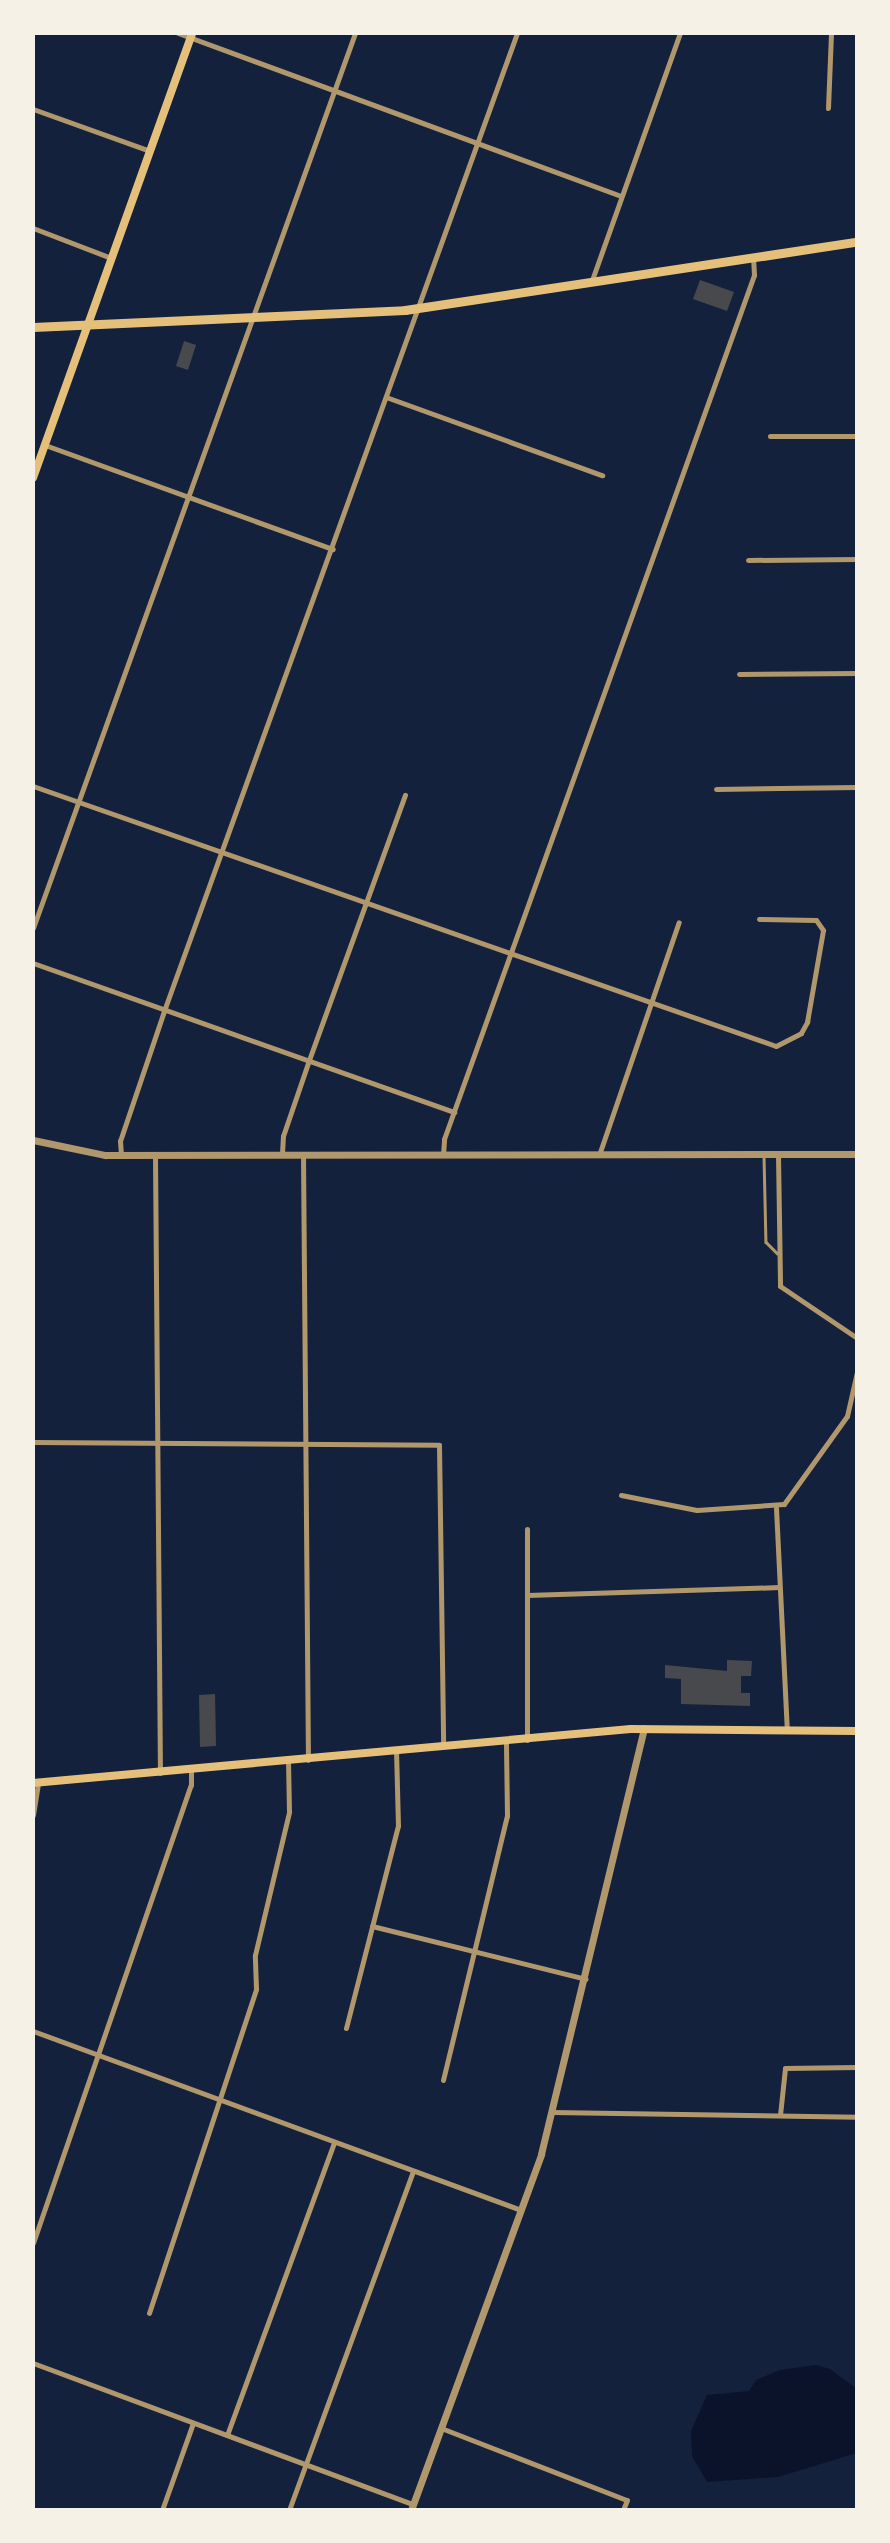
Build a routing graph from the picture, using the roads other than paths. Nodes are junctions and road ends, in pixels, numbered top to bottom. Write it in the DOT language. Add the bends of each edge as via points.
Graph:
graph roads {
  1 [pos="178,33"];
  2 [pos="355,33"];
  3 [pos="517,33"];
  4 [pos="680,33"];
  5 [pos="831,33"];
  6 [pos="191,35"];
  7 [pos="334,92"];
  8 [pos="828,108"];
  9 [pos="33,109"];
  10 [pos="478,142"];
  11 [pos="150,151"];
  12 [pos="621,196"];
  13 [pos="33,228"];
  14 [pos="857,242"];
  15 [pos="753,256"];
  16 [pos="111,258"];
  17 [pos="592,280"];
  18 [pos="419,308"];
  19 [pos="251,319"];
  20 [pos="88,324"];
  21 [pos="33,327"];
  22 [pos="386,397"];
  23 [pos="770,436"];
  24 [pos="857,436"];
  25 [pos="45,445"];
  26 [pos="602,475"];
  27 [pos="33,478"];
  28 [pos="190,496"];
  29 [pos="332,549"];
  30 [pos="857,559"];
  31 [pos="748,560"];
  32 [pos="857,673"];
  33 [pos="739,674"];
  34 [pos="33,786"];
  35 [pos="857,787"];
  36 [pos="716,789"];
  37 [pos="404,795"];
  38 [pos="79,802"];
  39 [pos="220,852"];
  40 [pos="366,904"];
  41 [pos="759,919"];
  42 [pos="679,922"];
  43 [pos="33,928"];
  44 [pos="511,956"];
  45 [pos="33,963"];
  46 [pos="652,1006"];
  47 [pos="165,1008"];
  48 [pos="309,1060"];
  49 [pos="454,1112"];
  50 [pos="33,1140"];
  51 [pos="282,1154"];
  52 [pos="303,1154"];
  53 [pos="857,1154"];
  54 [pos="121,1155"];
  55 [pos="155,1155"];
  56 [pos="443,1155"];
  57 [pos="599,1155"];
  58 [pos="764,1155"];
  59 [pos="778,1155"];
  60 [pos="780,1255"];
  61 [pos="857,1338"];
  62 [pos="857,1372"];
  63 [pos="33,1441"];
  64 [pos="157,1443"];
  65 [pos="305,1445"];
  66 [pos="621,1495"];
  67 [pos="776,1508"];
  68 [pos="527,1529"];
  69 [pos="779,1587"];
  70 [pos="527,1595"];
  71 [pos="644,1728"];
  72 [pos="787,1730"];
  73 [pos="857,1731"];
  74 [pos="527,1740"];
  75 [pos="506,1742"];
  76 [pos="443,1748"];
  77 [pos="396,1752"];
  78 [pos="307,1760"];
  79 [pos="288,1762"];
  80 [pos="191,1771"];
  81 [pos="160,1773"];
  82 [pos="36,1783"];
  83 [pos="33,1815"];
  84 [pos="372,1926"];
  85 [pos="475,1951"];
  86 [pos="586,1979"];
  87 [pos="346,2028"];
  88 [pos="33,2031"];
  89 [pos="99,2055"];
  90 [pos="857,2067"];
  91 [pos="443,2080"];
  92 [pos="219,2103"];
  93 [pos="552,2112"];
  94 [pos="780,2115"];
  95 [pos="857,2117"];
  96 [pos="334,2143"];
  97 [pos="413,2172"];
  98 [pos="521,2210"];
  99 [pos="33,2243"];
  100 [pos="149,2313"];
  101 [pos="33,2364"];
  102 [pos="193,2423"];
  103 [pos="441,2428"];
  104 [pos="227,2435"];
  105 [pos="306,2464"];
  106 [pos="412,2507"];
  107 [pos="162,2510"];
  108 [pos="289,2510"];
  109 [pos="623,2510"];
  1 -- 6 [label="street"];
  2 -- 7 [label="street"];
  3 -- 10 [label="street"];
  4 -- 12 [label="street"];
  5 -- 8 [label="street"];
  6 -- 7 [label="street"];
  6 -- 11 [label="main road"];
  7 -- 10 [label="street"];
  7 -- 19 [label="street"];
  9 -- 11 [label="street"];
  10 -- 12 [label="street"];
  10 -- 18 [label="street"];
  11 -- 16 [label="main road"];
  12 -- 17 [label="street"];
  13 -- 16 [label="street"];
  14 -- 15 [label="main road"];
  15 -- 17 [label="main road"];
  15 -- 44 [label="street" via="754,275"];
  16 -- 20 [label="main road"];
  17 -- 18 [label="main road"];
  18 -- 19 [label="main road"];
  18 -- 22 [label="street"];
  19 -- 20 [label="main road"];
  19 -- 28 [label="street"];
  20 -- 21 [label="main road"];
  20 -- 25 [label="main road"];
  22 -- 26 [label="street"];
  22 -- 29 [label="street"];
  23 -- 24 [label="street"];
  25 -- 27 [label="main road"];
  25 -- 28 [label="street"];
  28 -- 29 [label="street"];
  28 -- 38 [label="street"];
  29 -- 39 [label="street"];
  30 -- 31 [label="street"];
  32 -- 33 [label="street"];
  34 -- 38 [label="street"];
  35 -- 36 [label="street"];
  37 -- 40 [label="street"];
  38 -- 39 [label="street"];
  38 -- 43 [label="street"];
  39 -- 40 [label="street"];
  39 -- 47 [label="street"];
  40 -- 44 [label="street"];
  40 -- 48 [label="street"];
  41 -- 46 [label="street" via="821,923 811,1007 802,1033 789,1042 762,1044"];
  42 -- 46 [label="street"];
  44 -- 46 [label="street"];
  44 -- 49 [label="street"];
  45 -- 47 [label="street"];
  46 -- 57 [label="street"];
  47 -- 48 [label="street"];
  47 -- 54 [label="street" via="120,1142"];
  48 -- 49 [label="street"];
  48 -- 51 [label="street" via="283,1136"];
  49 -- 56 [label="street"];
  50 -- 54 [label="street" via="82,1153"];
  51 -- 52 [label="street"];
  51 -- 55 [label="street"];
  52 -- 56 [label="street"];
  52 -- 65 [label="street"];
  53 -- 59 [label="street"];
  54 -- 55 [label="street"];
  55 -- 64 [label="street"];
  56 -- 57 [label="street"];
  57 -- 58 [label="street"];
  58 -- 59 [label="street"];
  58 -- 60 [label="lane" via="766,1242"];
  59 -- 60 [label="street"];
  60 -- 61 [label="street" via="780,1286 785,1293"];
  62 -- 67 [label="street" via="847,1416 784,1504"];
  63 -- 64 [label="street"];
  64 -- 65 [label="street"];
  64 -- 81 [label="street"];
  65 -- 76 [label="street" via="439,1446"];
  65 -- 78 [label="street"];
  66 -- 67 [label="street" via="697,1510"];
  67 -- 69 [label="street"];
  68 -- 70 [label="street"];
  69 -- 70 [label="street"];
  69 -- 72 [label="street"];
  70 -- 74 [label="street"];
  71 -- 72 [label="main road"];
  71 -- 74 [label="main road"];
  71 -- 86 [label="street"];
  72 -- 73 [label="main road"];
  74 -- 75 [label="main road"];
  75 -- 76 [label="main road"];
  75 -- 85 [label="street" via="510,1799"];
  76 -- 77 [label="main road"];
  77 -- 78 [label="main road"];
  77 -- 84 [label="street" via="400,1811"];
  78 -- 79 [label="main road"];
  79 -- 80 [label="main road"];
  79 -- 92 [label="street" via="289,1812 255,1955 256,1989"];
  80 -- 81 [label="main road"];
  80 -- 89 [label="street" via="191,1784"];
  81 -- 82 [label="main road"];
  82 -- 83 [label="street"];
  84 -- 85 [label="street"];
  84 -- 87 [label="street"];
  85 -- 86 [label="street"];
  85 -- 91 [label="street"];
  86 -- 93 [label="street"];
  88 -- 89 [label="street"];
  89 -- 92 [label="street"];
  89 -- 99 [label="street"];
  90 -- 94 [label="street" via="785,2068"];
  92 -- 96 [label="street"];
  92 -- 100 [label="street"];
  93 -- 94 [label="street"];
  93 -- 98 [label="street"];
  94 -- 95 [label="street"];
  96 -- 97 [label="street"];
  96 -- 104 [label="street"];
  97 -- 98 [label="street"];
  97 -- 105 [label="street"];
  98 -- 103 [label="street"];
  101 -- 102 [label="street"];
  102 -- 104 [label="street"];
  102 -- 107 [label="street"];
  103 -- 106 [label="street"];
  103 -- 109 [label="street" via="626,2500"];
  104 -- 105 [label="street"];
  105 -- 106 [label="street"];
  105 -- 108 [label="street"];
}
